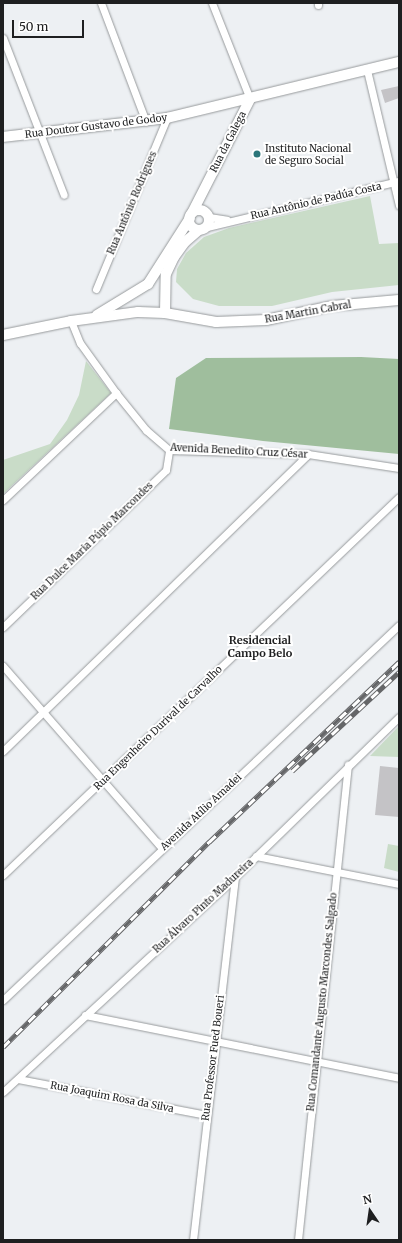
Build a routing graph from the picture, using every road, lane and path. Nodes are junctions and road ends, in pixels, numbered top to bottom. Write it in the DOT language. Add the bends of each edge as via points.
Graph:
graph roads {
  1 [pos="100,3"];
  2 [pos="212,3"];
  3 [pos="3,38"];
  4 [pos="399,62"];
  5 [pos="367,70"];
  6 [pos="250,99"];
  7 [pos="167,118"];
  8 [pos="146,122"];
  9 [pos="40,134"];
  10 [pos="3,137"];
  11 [pos="396,181"];
  12 [pos="206,185"];
  13 [pos="64,195"];
  14 [pos="399,205"];
  15 [pos="191,215"];
  16 [pos="205,221"];
  17 [pos="148,284"];
  18 [pos="96,289"];
  19 [pos="165,292"];
  20 [pos="134,295"];
  21 [pos="399,300"];
  22 [pos="138,312"];
  23 [pos="165,313"];
  24 [pos="93,318"];
  25 [pos="72,321"];
  26 [pos="3,335"];
  27 [pos="116,394"];
  28 [pos="169,450"];
  29 [pos="308,454"];
  30 [pos="399,468"];
  31 [pos="399,497"];
  32 [pos="3,500"];
  33 [pos="399,625"];
  34 [pos="3,627"];
  35 [pos="3,666"];
  36 [pos="44,712"];
  37 [pos="399,717"];
  38 [pos="3,752"];
  39 [pos="348,765"];
  40 [pos="104,781"];
  41 [pos="162,848"];
  42 [pos="256,856"];
  43 [pos="336,871"];
  44 [pos="3,875"];
  45 [pos="235,877"];
  46 [pos="399,884"];
  47 [pos="3,1000"];
  48 [pos="85,1016"];
  49 [pos="215,1041"];
  50 [pos="316,1062"];
  51 [pos="399,1078"];
  52 [pos="18,1079"];
  53 [pos="3,1092"];
  54 [pos="207,1115"];
  55 [pos="193,1240"];
  56 [pos="298,1240"];
  1 -- 8 [label="street"];
  2 -- 6 [label="street"];
  3 -- 9 [label="street"];
  4 -- 5 [label="main road, Rua Doutor Gustavo de Godoy"];
  5 -- 6 [label="main road, Rua Doutor Gustavo de Godoy"];
  5 -- 11 [label="street"];
  6 -- 7 [label="main road, Rua Doutor Gustavo de Godoy"];
  6 -- 12 [label="main road, Rua da Galega"];
  7 -- 8 [label="main road, Rua Doutor Gustavo de Godoy"];
  7 -- 18 [label="street, Rua Antônio Rodrigues"];
  8 -- 9 [label="main road, Rua Doutor Gustavo de Godoy"];
  9 -- 10 [label="main road, Rua Doutor Gustavo de Godoy"];
  9 -- 13 [label="street"];
  11 -- 14 [label="street"];
  11 -- 16 [label="street, Rua Antônio de Padúa Costa" via="239,219"];
  12 -- 15 [label="main road, Rua da Galega"];
  12 -- 16 [label="main road, Rua da Galega"];
  15 -- 16 [label="main road" via="198,210"];
  15 -- 16 [label="main road" via="191,226"];
  15 -- 17 [label="main road, Rua da Galega"];
  16 -- 19 [label="main road" via="174,257 166,274"];
  17 -- 19 [label="main road"];
  17 -- 20 [label="main road, Rua da Galega"];
  19 -- 23 [label="main road"];
  20 -- 22 [label="main road"];
  20 -- 24 [label="main road, Rua da Galega"];
  21 -- 23 [label="main road, Rua Martin Cabral" via="332,306 266,320 216,322"];
  22 -- 23 [label="main road, Rua Martin Cabral"];
  22 -- 24 [label="main road, Rua Martin Cabral"];
  24 -- 25 [label="main road, Rua Martin Cabral"];
  25 -- 26 [label="main road, Rua Martin Cabral"];
  25 -- 27 [label="street, Avenida Benedito Cruz César" via="80,343"];
  27 -- 28 [label="street, Avenida Benedito Cruz César" via="146,430"];
  27 -- 32 [label="street"];
  28 -- 29 [label="street, Avenida Benedito Cruz César"];
  28 -- 34 [label="street, Rua Dulce Maria Púpio Marcondes" via="166,470"];
  29 -- 30 [label="street, Avenida Benedito Cruz César"];
  29 -- 36 [label="street"];
  31 -- 40 [label="street, Rua Engenheiro Durival de Carvalho"];
  33 -- 41 [label="street, Avenida Atílio Amadei"];
  35 -- 36 [label="street"];
  36 -- 38 [label="street"];
  36 -- 40 [label="street"];
  37 -- 39 [label="street, Rua Álvaro Pinto Madureira"];
  39 -- 42 [label="street, Rua Álvaro Pinto Madureira"];
  39 -- 43 [label="street, Rua Comandante Augusto Marcondes Salgado"];
  40 -- 41 [label="street"];
  40 -- 44 [label="street, Rua Engenheiro Durival de Carvalho"];
  41 -- 47 [label="street, Avenida Atílio Amadei"];
  42 -- 43 [label="street"];
  42 -- 45 [label="street, Rua Álvaro Pinto Madureira"];
  43 -- 46 [label="street"];
  43 -- 50 [label="street, Rua Comandante Augusto Marcondes Salgado"];
  45 -- 48 [label="street, Rua Álvaro Pinto Madureira"];
  45 -- 49 [label="street, Rua Professor Fued Boueri"];
  48 -- 49 [label="street"];
  48 -- 52 [label="street, Rua Álvaro Pinto Madureira"];
  49 -- 50 [label="street"];
  49 -- 54 [label="street, Rua Professor Fued Boueri"];
  50 -- 51 [label="street"];
  50 -- 56 [label="street, Rua Comandante Augusto Marcondes Salgado"];
  52 -- 53 [label="street, Rua Álvaro Pinto Madureira"];
  52 -- 54 [label="street, Rua Joaquim Rosa da Silva"];
  54 -- 55 [label="street, Rua Professor Fued Boueri"];
}
